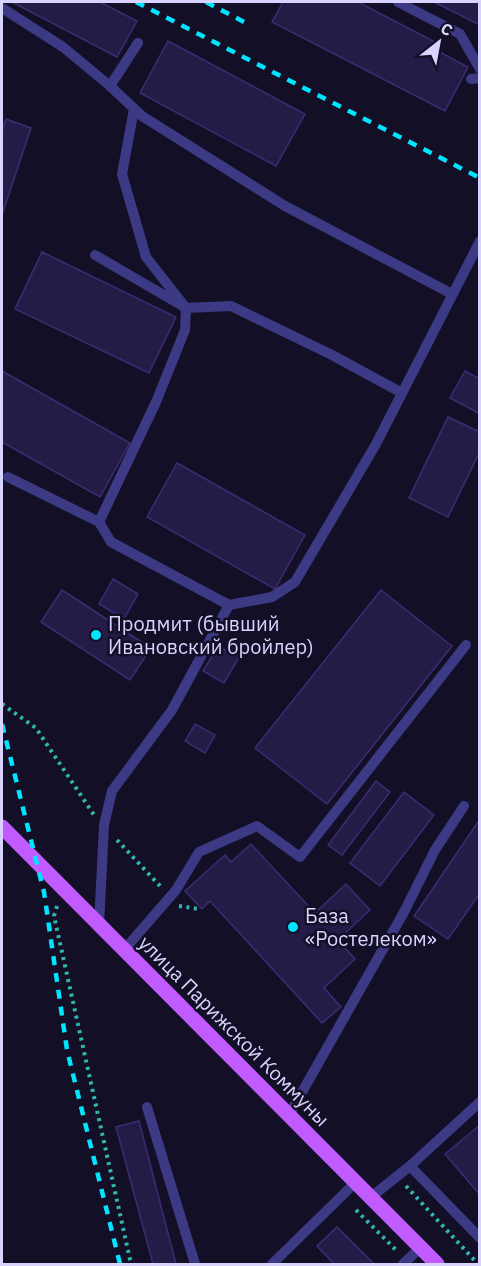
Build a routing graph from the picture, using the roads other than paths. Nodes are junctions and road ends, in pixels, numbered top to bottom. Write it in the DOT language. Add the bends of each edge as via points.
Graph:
graph roads {
  1 [pos="398,2"];
  2 [pos="2,8"];
  3 [pos="138,43"];
  4 [pos="480,69"];
  5 [pos="110,86"];
  6 [pos="134,109"];
  7 [pos="480,240"];
  8 [pos="95,255"];
  9 [pos="452,294"];
  10 [pos="186,308"];
  11 [pos="402,393"];
  12 [pos="8,477"];
  13 [pos="99,522"];
  14 [pos="230,605"];
  15 [pos="466,645"];
  16 [pos="464,806"];
  17 [pos="2,827"];
  18 [pos="99,925"];
  19 [pos="124,950"];
  20 [pos="480,1102"];
  21 [pos="147,1107"];
  22 [pos="289,1115"];
  23 [pos="410,1166"];
  24 [pos="356,1182"];
  25 [pos="371,1197"];
  26 [pos="480,1238"];
  27 [pos="420,1248"];
  28 [pos="195,1264"];
  29 [pos="272,1264"];
  30 [pos="403,1264"];
  31 [pos="437,1264"];
  1 -- 4 [label="lane" via="460,34"];
  2 -- 5 [label="lane" via="63,47"];
  3 -- 5 [label="lane"];
  5 -- 6 [label="lane"];
  6 -- 9 [label="lane" via="285,206"];
  6 -- 10 [label="lane" via="122,174 146,257"];
  7 -- 9 [label="lane"];
  8 -- 10 [label="lane"];
  9 -- 11 [label="lane"];
  10 -- 11 [label="lane" via="231,306"];
  10 -- 13 [label="lane" via="185,330 164,382"];
  11 -- 14 [label="lane" via="295,582 272,597"];
  12 -- 13 [label="lane"];
  13 -- 14 [label="lane" via="111,542"];
  14 -- 18 [label="lane" via="172,710 112,790 104,825"];
  15 -- 19 [label="lane" via="300,857 257,826 200,852 176,890"];
  16 -- 22 [label="lane" via="435,850"];
  17 -- 18 [label="main road, улица Парижской Коммуны"];
  18 -- 19 [label="main road, улица Парижской Коммуны"];
  19 -- 22 [label="main road, улица Парижской Коммуны"];
  20 -- 23 [label="lane"];
  21 -- 28 [label="lane"];
  22 -- 24 [label="main road, улица Парижской Коммуны"];
  23 -- 25 [label="lane"];
  23 -- 26 [label="lane"];
  24 -- 25 [label="main road, улица Парижской Коммуны"];
  24 -- 29 [label="lane"];
  25 -- 27 [label="main road, улица Парижской Коммуны"];
  27 -- 30 [label="lane"];
  27 -- 31 [label="main road, улица Парижской Коммуны"];
}
